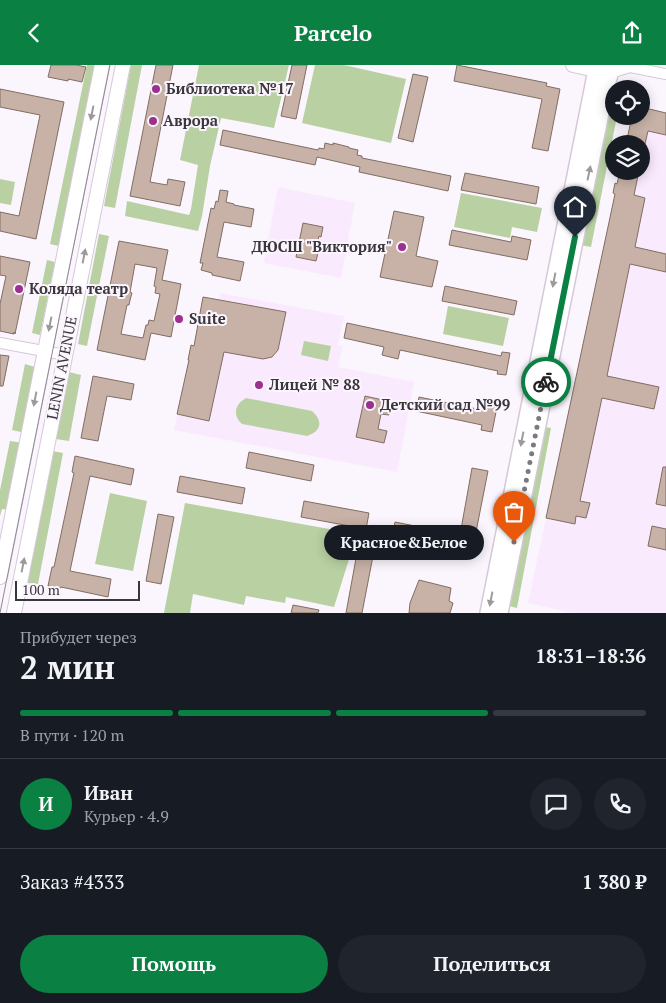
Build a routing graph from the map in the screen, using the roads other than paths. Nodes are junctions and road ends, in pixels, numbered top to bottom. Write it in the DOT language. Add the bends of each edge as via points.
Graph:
graph roads {
  1 [pos="102,65"];
  2 [pos="123,65"];
  3 [pos="573,65"];
  4 [pos="629,66"];
  5 [pos="604,68"];
  6 [pos="666,74"];
  7 [pos="0,343"];
  8 [pos="45,351"];
  9 [pos="64,355"];
  10 [pos="0,577"];
  11 [pos="14,613"];
  12 [pos="488,613"];
  13 [pos="500,613"];
  1 -- 8 [label="main road, LENIN AVENUE, one-way"];
  9 -- 2 [label="main road, LENIN AVENUE, one-way"];
  3 -- 5 [label="main road"];
  4 -- 5 [label="street"];
  4 -- 6 [label="street"];
  5 -- 12 [label="main road, one-way"];
  13 -- 5 [label="main road, one-way" via="606,89"];
  7 -- 8 [label="street"];
  8 -- 9 [label="street"];
  8 -- 10 [label="main road, LENIN AVENUE, one-way"];
  11 -- 9 [label="main road, LENIN AVENUE, one-way"];
}
